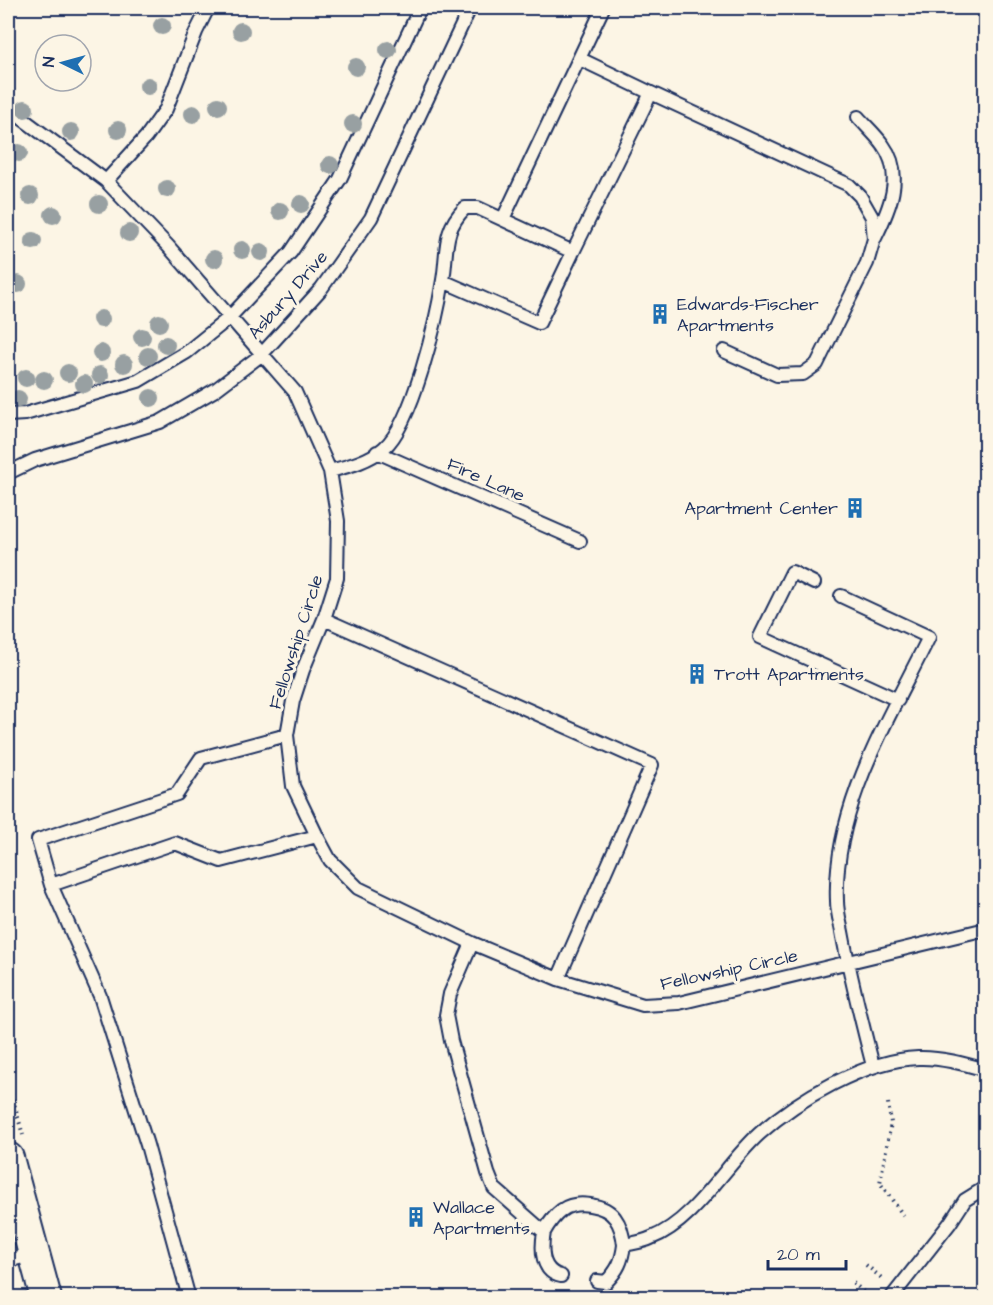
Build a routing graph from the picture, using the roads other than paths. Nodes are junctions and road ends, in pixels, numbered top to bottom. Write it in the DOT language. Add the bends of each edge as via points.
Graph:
graph roads {
  1 [pos="198,8"];
  2 [pos="207,8"];
  3 [pos="420,8"];
  4 [pos="470,8"];
  5 [pos="603,8"];
  6 [pos="196,32"];
  7 [pos="580,59"];
  8 [pos="651,93"];
  9 [pos="8,108"];
  10 [pos="858,117"];
  11 [pos="106,181"];
  12 [pos="503,219"];
  13 [pos="874,239"];
  14 [pos="573,252"];
  15 [pos="443,281"];
  16 [pos="229,318"];
  17 [pos="724,351"];
  18 [pos="261,355"];
  19 [pos="8,415"];
  20 [pos="377,452"];
  21 [pos="330,471"];
  22 [pos="8,473"];
  23 [pos="579,542"];
  24 [pos="814,583"];
  25 [pos="841,596"];
  26 [pos="324,618"];
  27 [pos="898,700"];
  28 [pos="287,735"];
  29 [pos="317,836"];
  30 [pos="51,885"];
  31 [pos="986,929"];
  32 [pos="472,943"];
  33 [pos="848,963"];
  34 [pos="558,979"];
  35 [pos="873,1066"];
  36 [pos="986,1070"];
  37 [pos="8,1158"];
  38 [pos="986,1187"];
  39 [pos="15,1208"];
  40 [pos="544,1232"];
  41 [pos="624,1245"];
  42 [pos="21,1257"];
  43 [pos="561,1276"];
  44 [pos="597,1281"];
  45 [pos="46,1298"];
  46 [pos="189,1298"];
  47 [pos="891,1298"];
  1 -- 6 [label="lane"];
  2 -- 6 [label="lane"];
  3 -- 16 [label="lane, Asbury Drive" via="340,179 291,252"];
  4 -- 18 [label="lane, Asbury Drive" via="371,218 321,290"];
  5 -- 7 [label="lane"];
  6 -- 11 [label="lane" via="166,110"];
  7 -- 8 [label="lane"];
  7 -- 12 [label="lane"];
  8 -- 13 [label="lane" via="849,185 872,217"];
  8 -- 14 [label="lane"];
  9 -- 11 [label="lane, Fellowship Circle"];
  10 -- 13 [label="lane" via="885,147 896,174 889,210"];
  11 -- 16 [label="lane, Fellowship Circle"];
  12 -- 14 [label="lane"];
  12 -- 15 [label="lane" via="478,208 465,208 454,219 447,236"];
  13 -- 17 [label="lane" via="862,273 810,369 803,374 777,375"];
  14 -- 15 [label="lane" via="539,323"];
  15 -- 20 [label="lane" via="427,352 407,414 385,447"];
  16 -- 18 [label="lane, Fellowship Circle"];
  16 -- 19 [label="lane, Asbury Drive" via="187,352 138,381 25,414"];
  18 -- 21 [label="lane, Fellowship Circle" via="295,392"];
  18 -- 22 [label="lane, Asbury Drive" via="215,390 160,422 35,460"];
  20 -- 21 [label="lane" via="358,464"];
  20 -- 23 [label="lane, Fire Lane"];
  21 -- 26 [label="lane, Fellowship Circle" via="338,521 337,578"];
  24 -- 27 [label="lane" via="792,572 760,637"];
  25 -- 27 [label="lane" via="928,637"];
  26 -- 28 [label="lane, Fellowship Circle" via="292,701"];
  26 -- 34 [label="lane" via="652,765"];
  27 -- 33 [label="lane" via="860,778 847,818 837,902"];
  28 -- 29 [label="lane, Fellowship Circle" via="293,786"];
  28 -- 30 [label="lane" via="201,758 177,794 38,840"];
  29 -- 30 [label="lane" via="221,861 175,843"];
  29 -- 32 [label="lane, Fellowship Circle" via="330,860 358,888"];
  30 -- 46 [label="lane" via="100,996"];
  31 -- 33 [label="lane, Fellowship Circle"];
  32 -- 34 [label="lane, Fellowship Circle"];
  32 -- 40 [label="lane" via="450,994 446,1015 451,1041 494,1188"];
  33 -- 34 [label="lane, Fellowship Circle" via="679,1003 643,1005"];
  33 -- 35 [label="lane"];
  35 -- 36 [label="lane" via="919,1058"];
  35 -- 41 [label="lane" via="807,1097 759,1134 673,1226 651,1239"];
  37 -- 39 [label="street"];
  38 -- 47 [label="lane" via="965,1200"];
  39 -- 42 [label="street"];
  40 -- 41 [label="lane" via="564,1208 589,1204 614,1215"];
  40 -- 43 [label="lane" via="546,1266"];
  41 -- 44 [label="lane" via="617,1270 606,1282"];
  42 -- 45 [label="street"];
}
